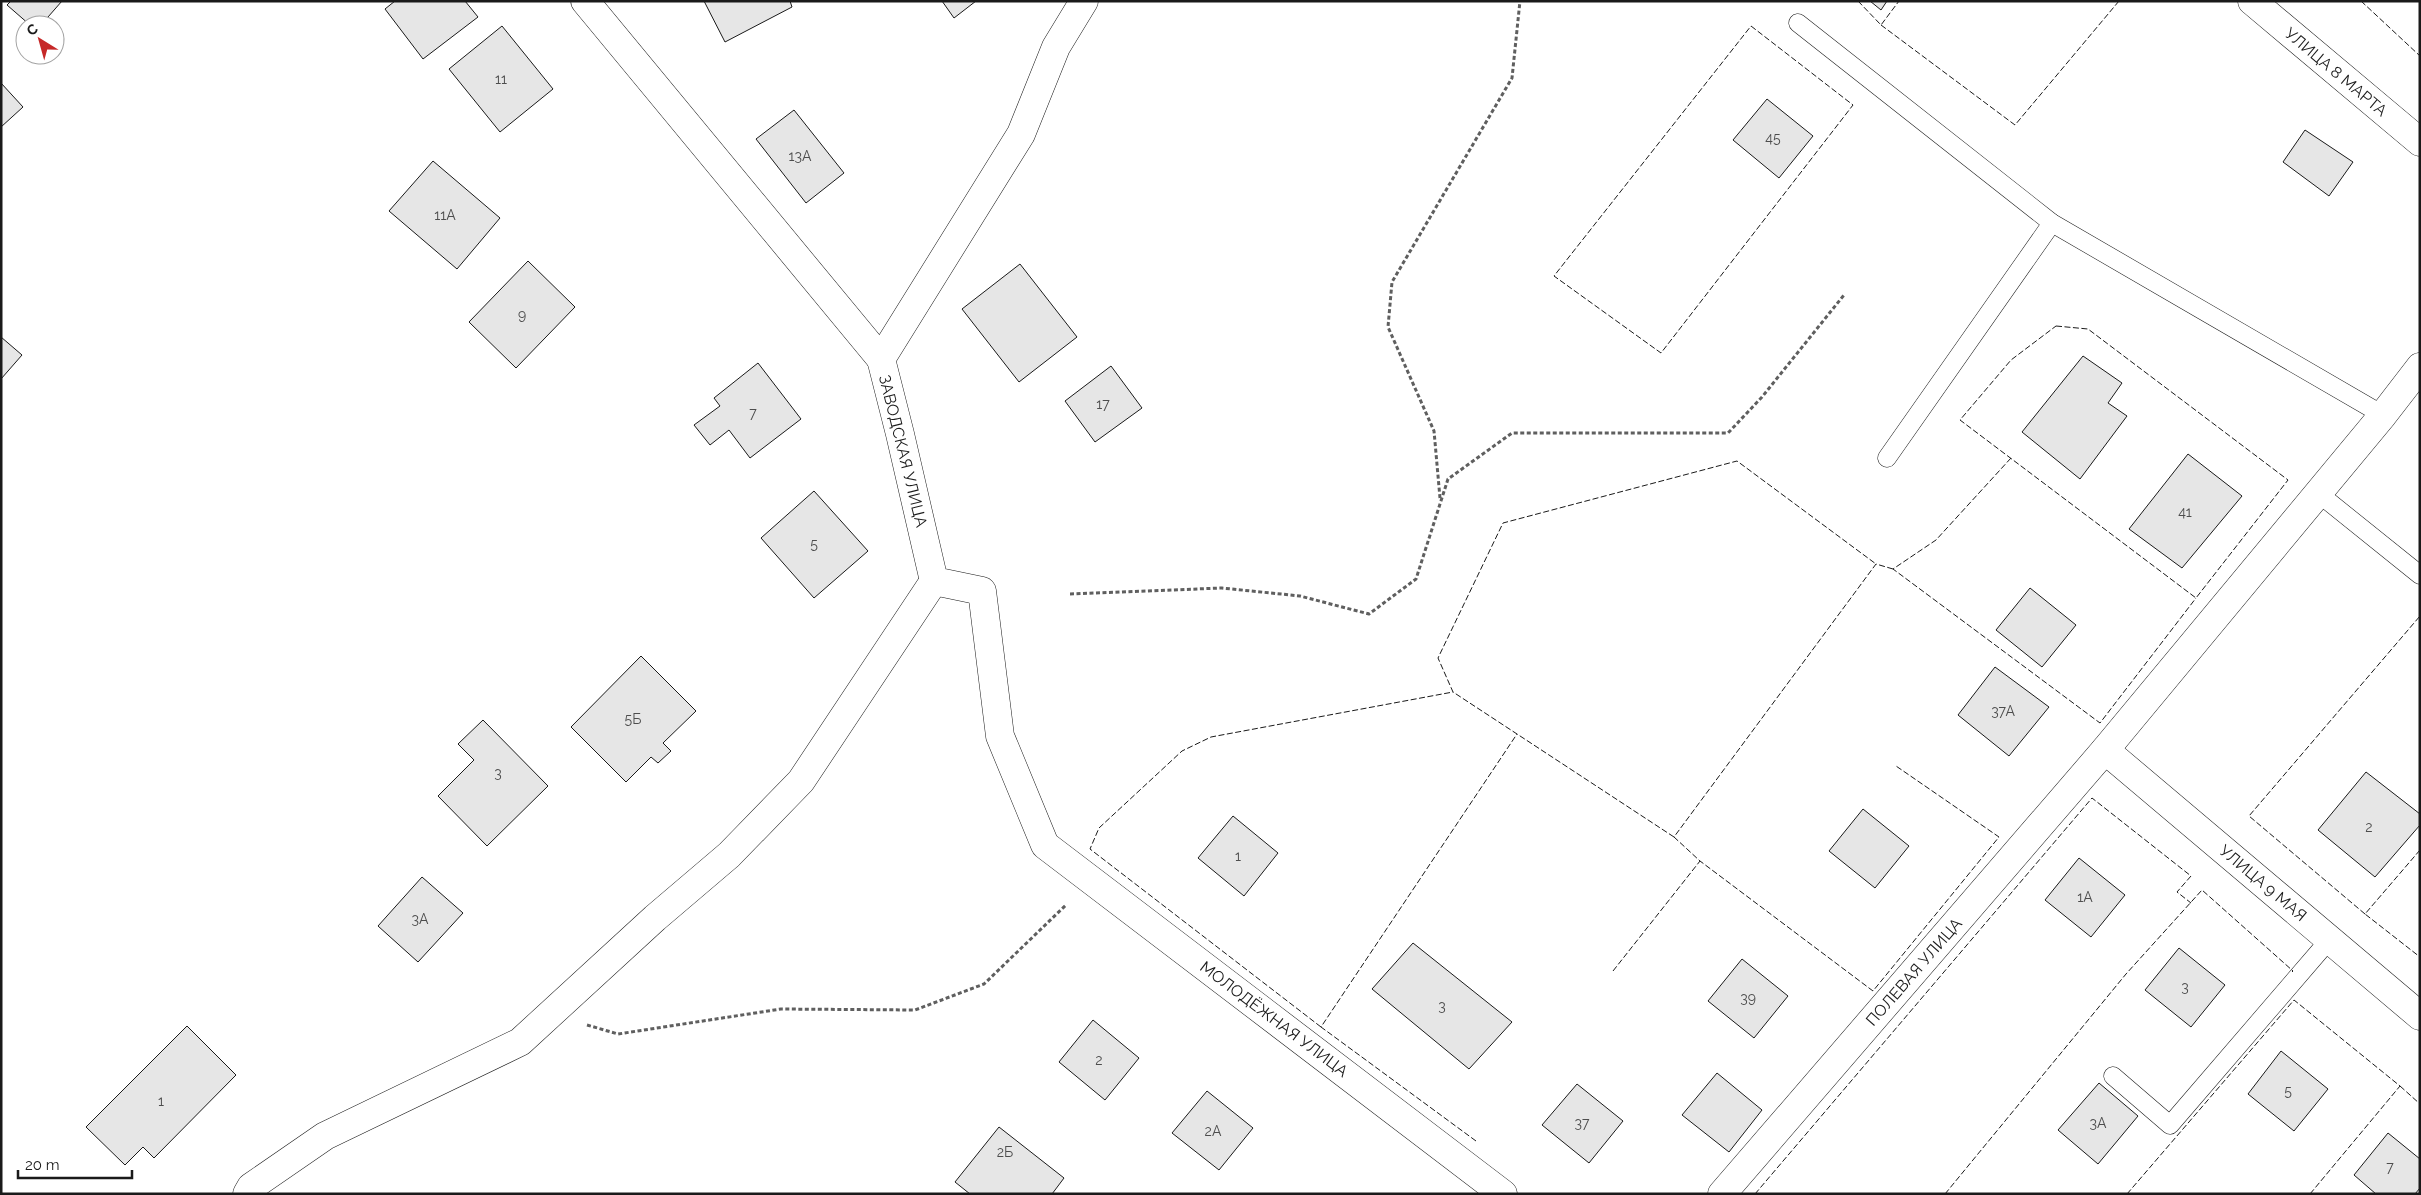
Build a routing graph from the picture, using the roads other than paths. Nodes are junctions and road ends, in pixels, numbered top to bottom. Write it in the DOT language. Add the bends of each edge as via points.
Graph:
graph roads {
  1 [pos="585,1"];
  2 [pos="1084,1"];
  3 [pos="2252,1"];
  4 [pos="1798,23"];
  5 [pos="2420,142"];
  6 [pos="2052,223"];
  7 [pos="880,359"];
  8 [pos="2420,367"];
  9 [pos="2383,415"];
  10 [pos="1887,458"];
  11 [pos="2318,493"];
  12 [pos="2420,575"];
  13 [pos="934,581"];
  14 [pos="2105,750"];
  15 [pos="2330,939"];
  16 [pos="2420,1016"];
  17 [pos="2113,1076"];
  18 [pos="247,1194"];
  19 [pos="1503,1194"];
  20 [pos="1722,1194"];
  1 -- 7 [label="street"];
  2 -- 7 [label="street, ЗАВОДСКАЯ УЛИЦА" via="1056,47 1021,134"];
  3 -- 5 [label="street, УЛИЦА 8 МАРТА"];
  4 -- 6 [label="lane"];
  6 -- 9 [label="lane"];
  6 -- 10 [label="lane"];
  7 -- 13 [label="street, ЗАВОДСКАЯ УЛИЦА"];
  8 -- 9 [label="street, ПОЛЕВАЯ УЛИЦА"];
  9 -- 11 [label="street, ПОЛЕВАЯ УЛИЦА"];
  11 -- 12 [label="lane"];
  11 -- 14 [label="street, ПОЛЕВАЯ УЛИЦА"];
  13 -- 18 [label="street" via="801,781 729,854 520,1042 325,1136 251,1187"];
  13 -- 19 [label="street, МОЛОДЁЖНАЯ УЛИЦА" via="982,591 1000,736 1045,845"];
  14 -- 15 [label="street, УЛИЦА 9 МАЯ"];
  14 -- 20 [label="street, ПОЛЕВАЯ УЛИЦА"];
  15 -- 16 [label="street, УЛИЦА 9 МАЯ"];
  15 -- 17 [label="lane" via="2170,1125"];
}
